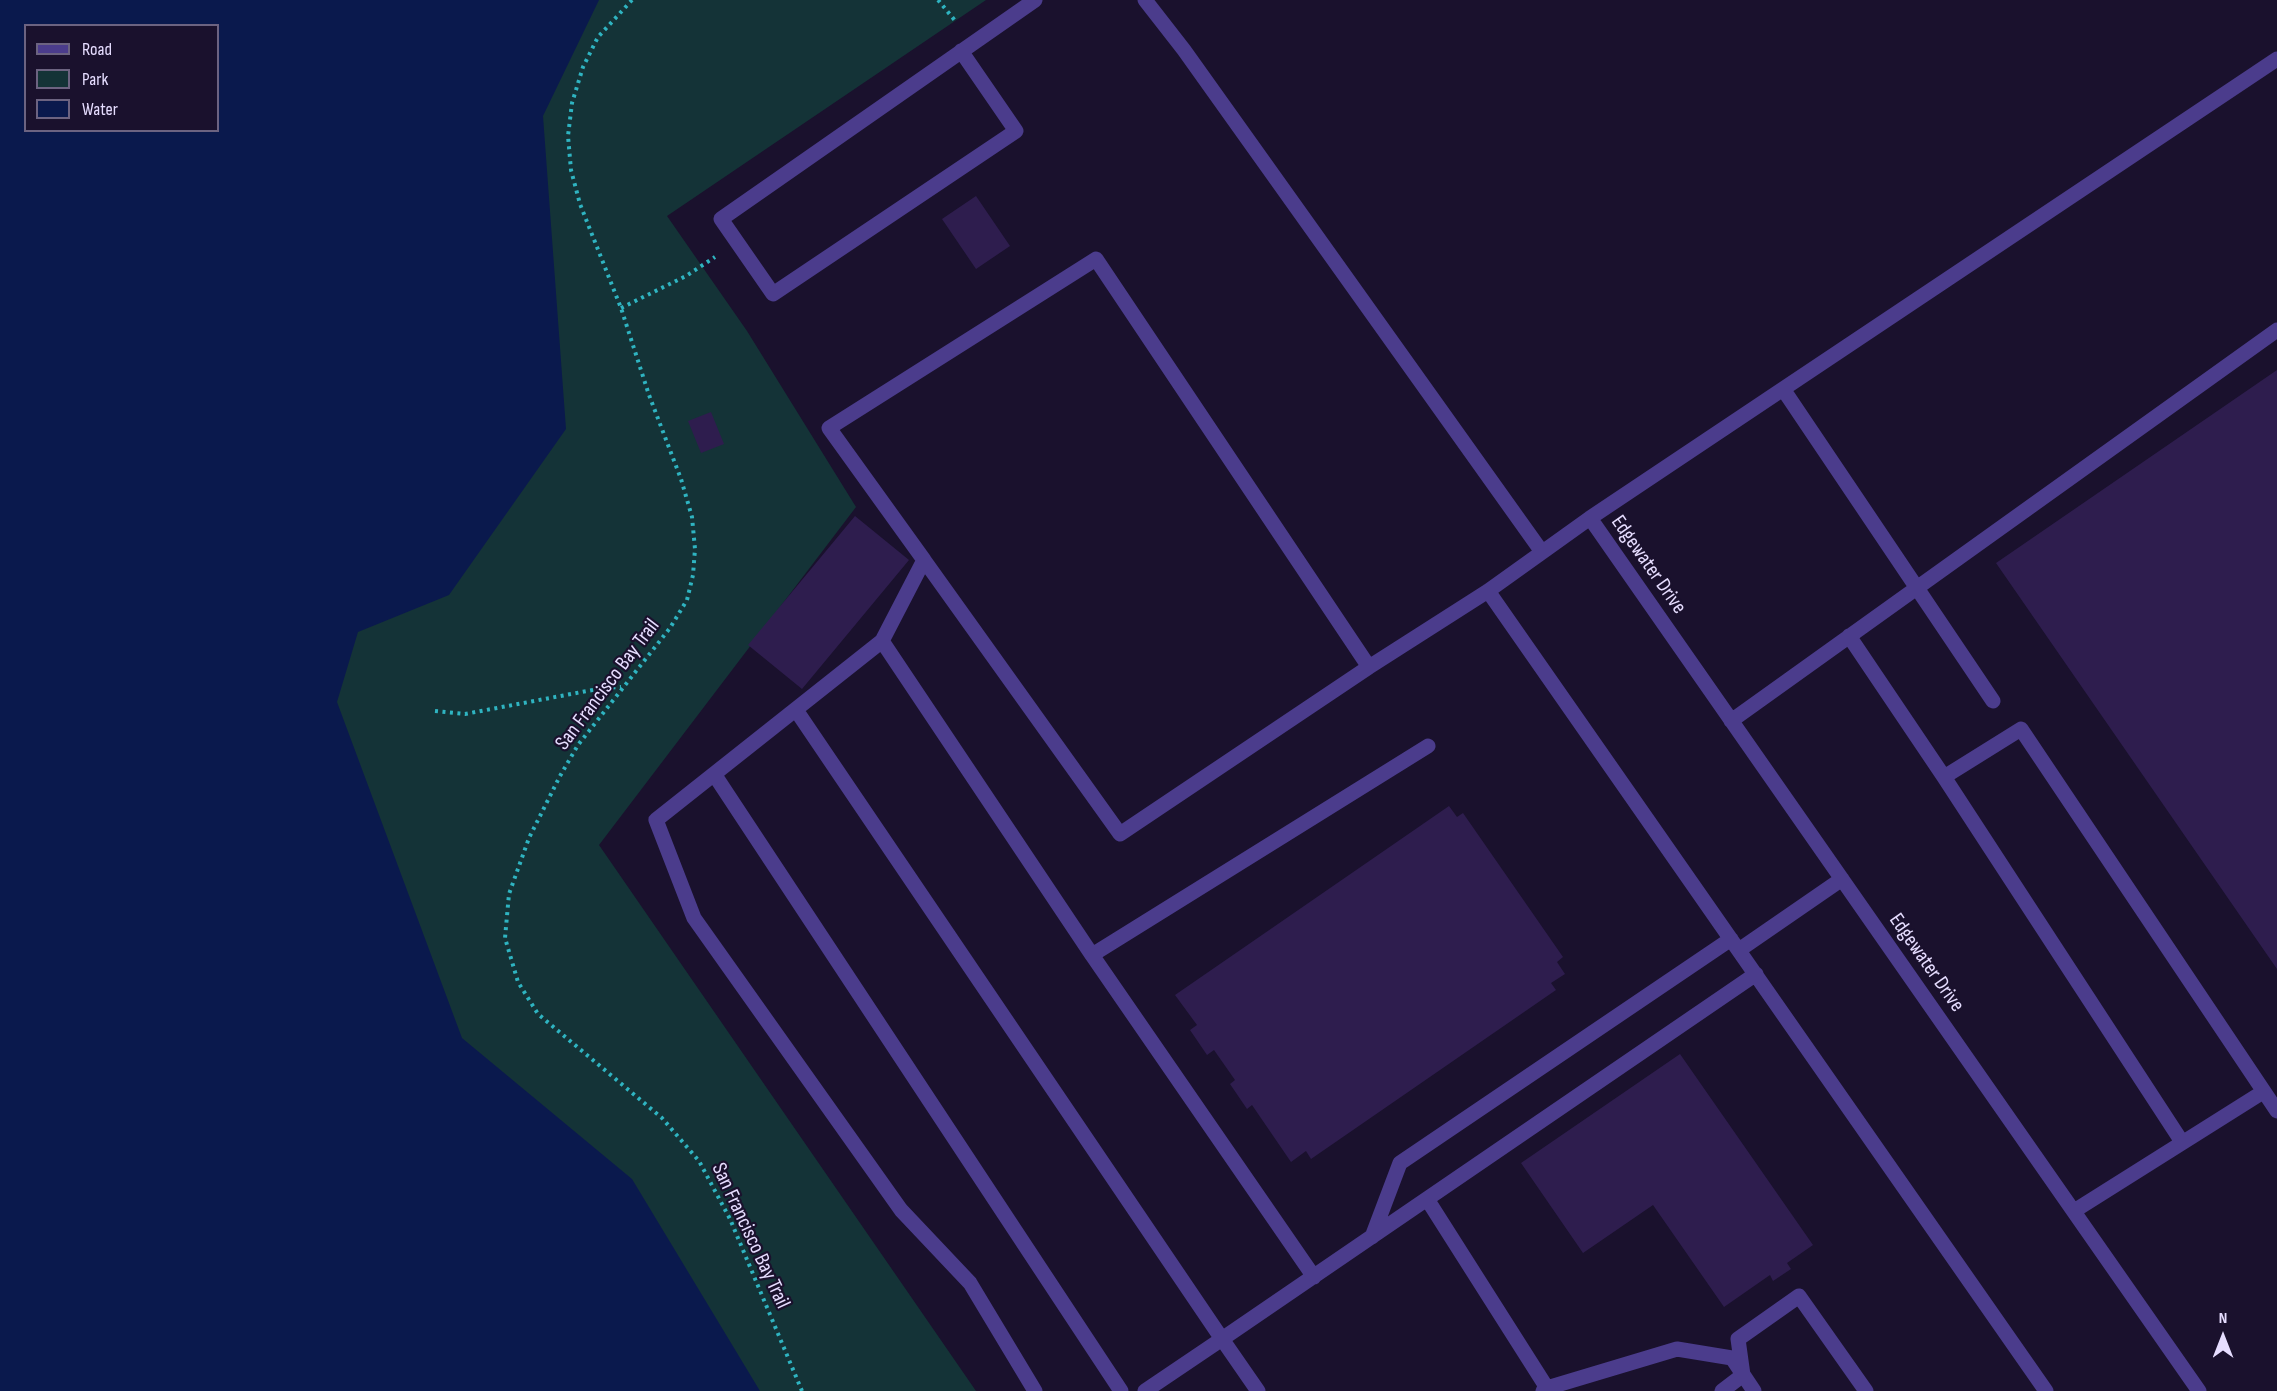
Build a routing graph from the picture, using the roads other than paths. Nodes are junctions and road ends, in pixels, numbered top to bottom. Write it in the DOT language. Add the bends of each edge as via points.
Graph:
graph roads {
  1 [pos="1035,0"];
  2 [pos="1145,0"];
  3 [pos="961,51"];
  4 [pos="2277,59"];
  5 [pos="2277,330"];
  6 [pos="1783,389"];
  7 [pos="1590,518"];
  8 [pos="1542,552"];
  9 [pos="924,560"];
  10 [pos="1918,588"];
  11 [pos="1488,591"];
  12 [pos="1849,636"];
  13 [pos="882,641"];
  14 [pos="1369,667"];
  15 [pos="1993,700"];
  16 [pos="796,710"];
  17 [pos="1731,721"];
  18 [pos="1428,746"];
  19 [pos="714,774"];
  20 [pos="1944,777"];
  21 [pos="1842,879"];
  22 [pos="1735,944"];
  23 [pos="1092,955"];
  24 [pos="1756,974"];
  25 [pos="2263,1092"];
  26 [pos="2277,1111"];
  27 [pos="2182,1142"];
  28 [pos="1427,1199"];
  29 [pos="2074,1211"];
  30 [pos="1372,1237"];
  31 [pos="1314,1277"];
  32 [pos="1222,1339"];
  33 [pos="1743,1375"];
  34 [pos="1579,1385"];
  35 [pos="1546,1390"];
  36 [pos="1035,1391"];
  37 [pos="1121,1391"];
  38 [pos="1144,1391"];
  39 [pos="1258,1391"];
  40 [pos="1722,1391"];
  41 [pos="1754,1391"];
  42 [pos="1866,1391"];
  43 [pos="2046,1391"];
  44 [pos="2199,1391"];
  1 -- 3 [label="street"];
  2 -- 8 [label="street"];
  3 -- 3 [label="street" via="721,219 773,294 1016,131"];
  4 -- 6 [label="street"];
  5 -- 10 [label="street"];
  6 -- 7 [label="street"];
  6 -- 10 [label="street"];
  7 -- 8 [label="street, Edgewater Drive"];
  7 -- 17 [label="street, Edgewater Drive"];
  8 -- 11 [label="street, Edgewater Drive"];
  9 -- 13 [label="street"];
  9 -- 14 [label="street, Edgewater Drive" via="1120,834"];
  9 -- 14 [label="street" via="830,428 1096,259"];
  10 -- 12 [label="street"];
  10 -- 15 [label="street"];
  11 -- 14 [label="street, Edgewater Drive"];
  11 -- 22 [label="street"];
  12 -- 17 [label="street"];
  12 -- 20 [label="street"];
  13 -- 16 [label="street"];
  13 -- 23 [label="street"];
  16 -- 19 [label="street"];
  16 -- 32 [label="street"];
  17 -- 21 [label="street, Edgewater Drive"];
  18 -- 23 [label="street"];
  19 -- 36 [label="street" via="656,820 694,918 901,1210 970,1283"];
  19 -- 37 [label="street"];
  20 -- 25 [label="street" via="2021,729"];
  20 -- 27 [label="street"];
  21 -- 22 [label="street"];
  21 -- 29 [label="street, Edgewater Drive"];
  22 -- 24 [label="street"];
  22 -- 30 [label="street" via="1400,1163"];
  23 -- 31 [label="street"];
  24 -- 28 [label="street"];
  24 -- 43 [label="street"];
  25 -- 26 [label="street"];
  25 -- 27 [label="street"];
  27 -- 29 [label="street"];
  28 -- 30 [label="street"];
  28 -- 35 [label="street"];
  29 -- 44 [label="street, Edgewater Drive"];
  30 -- 31 [label="street"];
  31 -- 32 [label="street"];
  32 -- 38 [label="street"];
  32 -- 39 [label="street"];
  33 -- 34 [label="street" via="1732,1358 1677,1349"];
  33 -- 40 [label="street"];
  33 -- 41 [label="street"];
  33 -- 42 [label="street" via="1738,1339 1799,1296"];
  34 -- 35 [label="street"];
}
